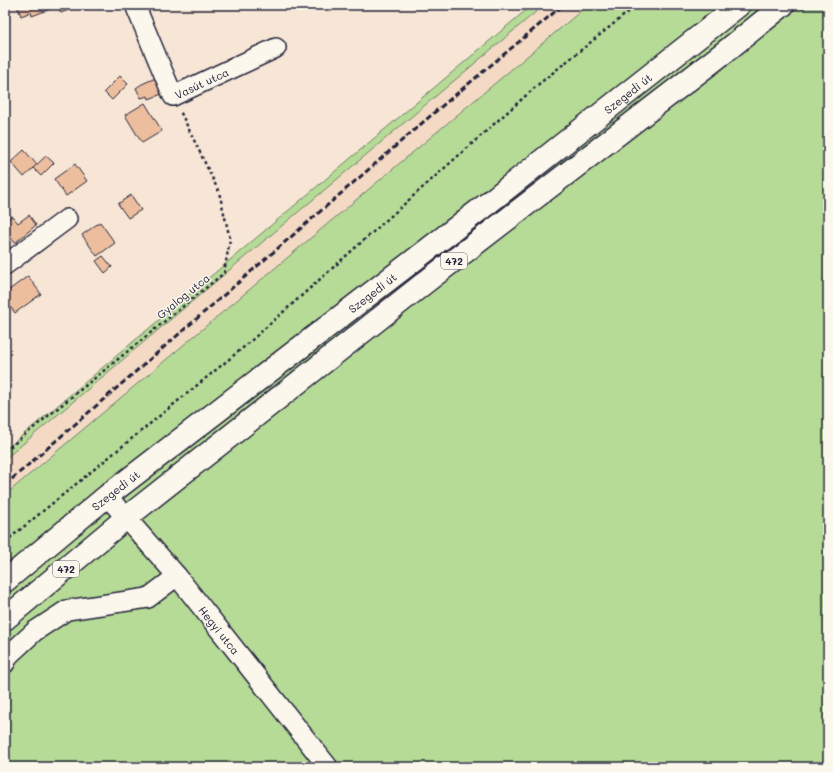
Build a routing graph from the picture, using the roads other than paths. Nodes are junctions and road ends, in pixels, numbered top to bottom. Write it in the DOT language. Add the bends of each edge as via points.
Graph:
graph roads {
  1 [pos="135,5"];
  2 [pos="739,5"];
  3 [pos="783,5"];
  4 [pos="276,48"];
  5 [pos="67,219"];
  6 [pos="5,265"];
  7 [pos="107,496"];
  8 [pos="126,518"];
  9 [pos="177,576"];
  10 [pos="5,581"];
  11 [pos="5,619"];
  12 [pos="5,663"];
  13 [pos="328,767"];
  1 -- 4 [label="street, Vasút utca" via="173,96"];
  2 -- 7 [label="main road, Szegedi út / 472" via="487,204"];
  3 -- 8 [label="main road, 472"];
  5 -- 6 [label="street"];
  7 -- 8 [label="street, Hegyi utca"];
  7 -- 10 [label="main road, Szegedi út / 472"];
  8 -- 9 [label="street, Hegyi utca"];
  8 -- 11 [label="main road, 472"];
  9 -- 12 [label="street" via="148,598 68,610 35,631 9,655"];
  9 -- 13 [label="street, Hegyi utca"];
}
